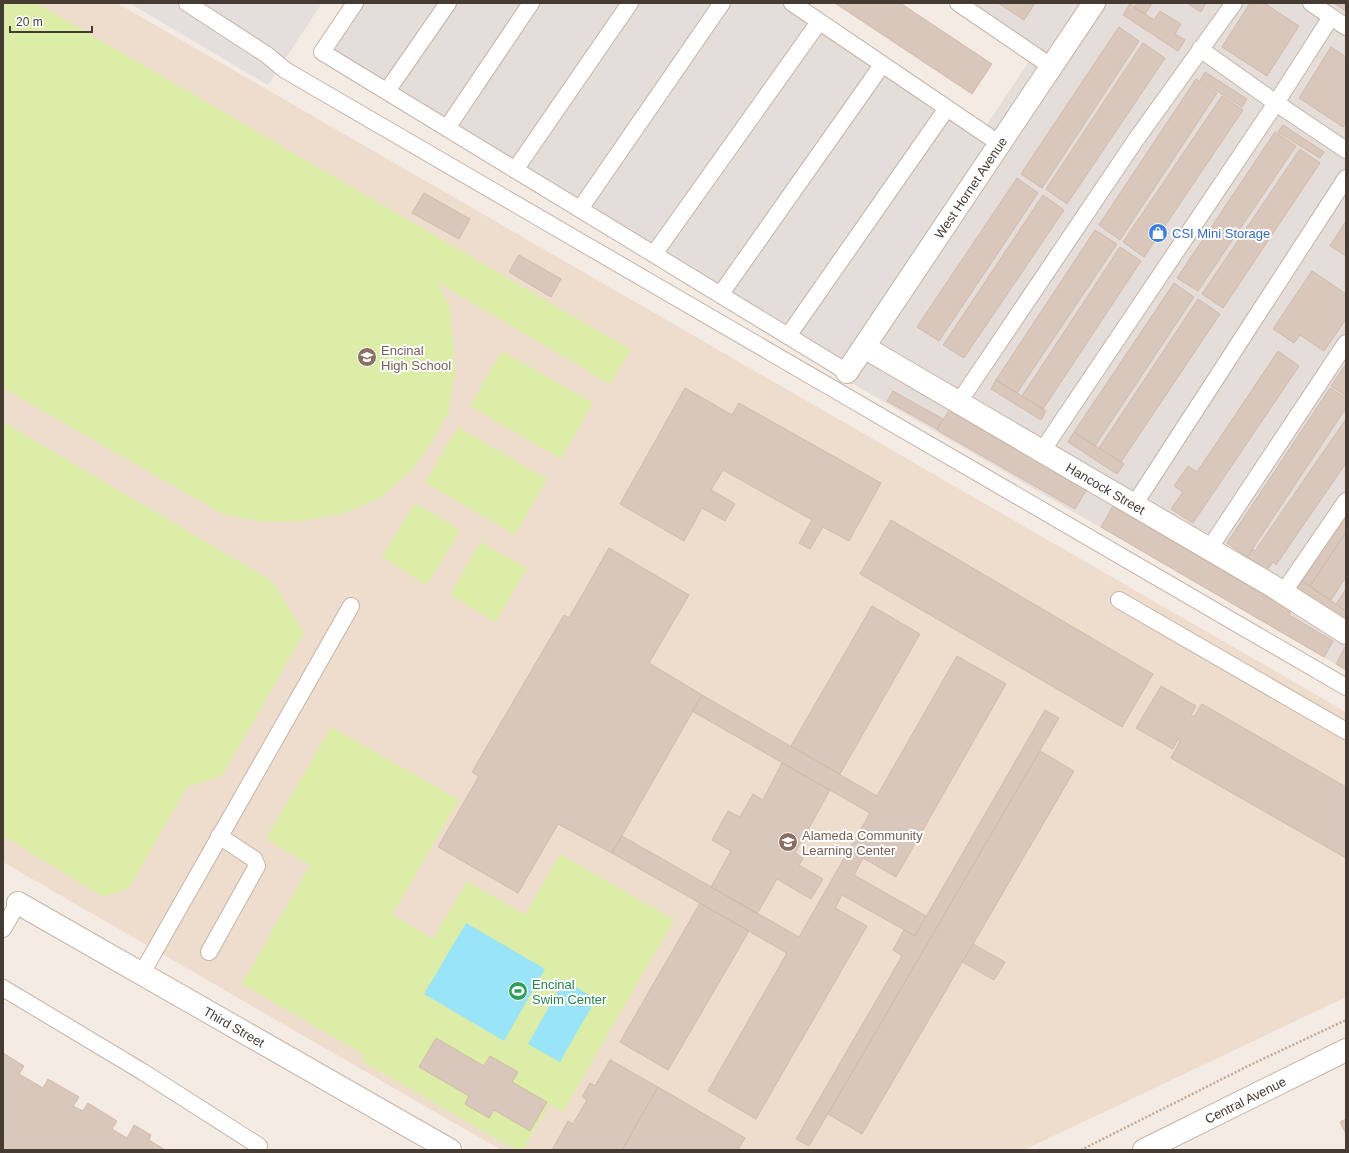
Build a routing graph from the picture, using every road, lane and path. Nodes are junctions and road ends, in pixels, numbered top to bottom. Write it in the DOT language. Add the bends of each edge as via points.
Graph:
graph roads {
  1 [pos="187,3"];
  2 [pos="355,3"];
  3 [pos="448,3"];
  4 [pos="531,3"];
  5 [pos="630,3"];
  6 [pos="722,3"];
  7 [pos="792,3"];
  8 [pos="958,3"];
  9 [pos="1094,3"];
  10 [pos="1234,3"];
  11 [pos="1311,3"];
  12 [pos="1331,17"];
  13 [pos="820,22"];
  14 [pos="1346,27"];
  15 [pos="1200,49"];
  16 [pos="882,64"];
  17 [pos="1052,67"];
  18 [pos="386,91"];
  19 [pos="1276,103"];
  20 [pos="947,108"];
  21 [pos="447,128"];
  22 [pos="1000,144"];
  23 [pos="1346,150"];
  24 [pos="515,170"];
  25 [pos="1346,178"];
  26 [pos="580,209"];
  27 [pos="654,254"];
  28 [pos="720,295"];
  29 [pos="788,336"];
  30 [pos="1346,343"];
  31 [pos="864,347"];
  32 [pos="847,372"];
  33 [pos="959,402"];
  34 [pos="1042,451"];
  35 [pos="1346,501"];
  36 [pos="1134,505"];
  37 [pos="1209,548"];
  38 [pos="1283,593"];
  39 [pos="1119,600"];
  40 [pos="352,606"];
  41 [pos="1346,633"];
  42 [pos="1346,688"];
  43 [pos="1346,731"];
  44 [pos="219,836"];
  45 [pos="18,903"];
  46 [pos="3,929"];
  47 [pos="209,952"];
  48 [pos="142,973"];
  49 [pos="3,988"];
  50 [pos="1346,1020"];
  51 [pos="1346,1050"];
  52 [pos="260,1149"];
  53 [pos="450,1150"];
  54 [pos="1080,1150"];
  55 [pos="1144,1150"];
  1 -- 42 [label="lane" via="267,54 285,70"];
  2 -- 18 [label="lane" via="322,52"];
  3 -- 18 [label="lane"];
  4 -- 21 [label="lane"];
  5 -- 24 [label="lane"];
  6 -- 26 [label="lane"];
  7 -- 13 [label="lane"];
  8 -- 17 [label="lane"];
  9 -- 17 [label="street, West Hornet Avenue"];
  10 -- 15 [label="lane"];
  11 -- 12 [label="lane"];
  12 -- 14 [label="lane"];
  12 -- 19 [label="lane"];
  13 -- 16 [label="lane"];
  13 -- 27 [label="lane"];
  15 -- 19 [label="lane"];
  15 -- 33 [label="lane"];
  16 -- 20 [label="lane"];
  16 -- 28 [label="lane"];
  17 -- 22 [label="street, West Hornet Avenue"];
  18 -- 21 [label="lane"];
  19 -- 23 [label="lane"];
  19 -- 34 [label="lane"];
  20 -- 22 [label="lane"];
  20 -- 29 [label="lane"];
  21 -- 24 [label="lane"];
  22 -- 31 [label="street, West Hornet Avenue"];
  24 -- 26 [label="lane"];
  25 -- 36 [label="lane"];
  26 -- 27 [label="lane"];
  27 -- 28 [label="lane"];
  28 -- 29 [label="lane"];
  29 -- 32 [label="lane"];
  30 -- 37 [label="lane"];
  31 -- 32 [label="street, West Hornet Avenue"];
  31 -- 33 [label="street, Hancock Street"];
  33 -- 34 [label="street, Hancock Street"];
  34 -- 36 [label="street, Hancock Street"];
  35 -- 38 [label="lane"];
  36 -- 37 [label="street, Hancock Street"];
  37 -- 38 [label="street, Hancock Street"];
  38 -- 41 [label="street, Hancock Street"];
  39 -- 43 [label="lane"];
  40 -- 44 [label="lane"];
  44 -- 47 [label="lane" via="254,859 257,866"];
  44 -- 48 [label="lane"];
  45 -- 46 [label="lane"];
  45 -- 48 [label="street, Third Street"];
  48 -- 53 [label="street, Third Street"];
  49 -- 52 [label="lane" via="156,1080"];
  50 -- 54 [label="path"];
  51 -- 55 [label="street, Central Avenue"];
}
